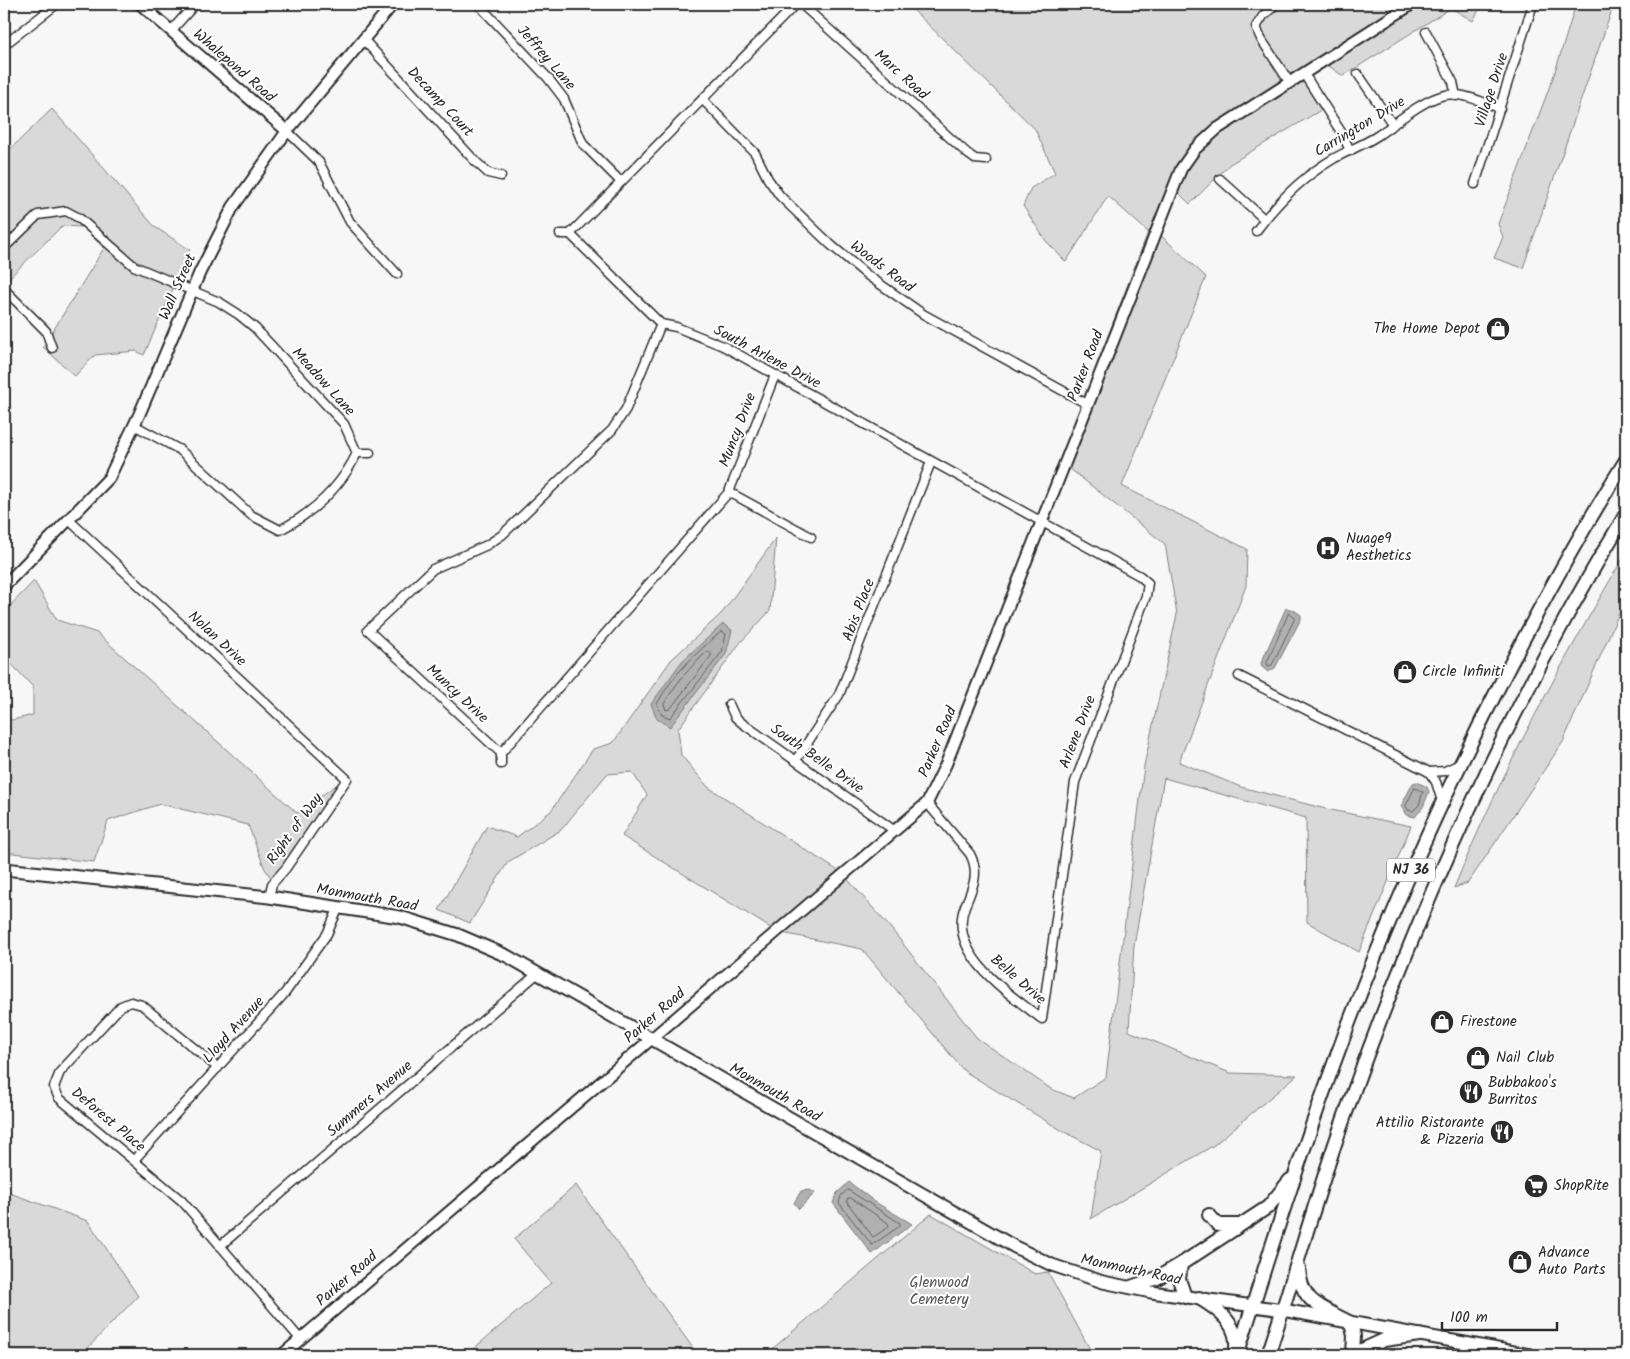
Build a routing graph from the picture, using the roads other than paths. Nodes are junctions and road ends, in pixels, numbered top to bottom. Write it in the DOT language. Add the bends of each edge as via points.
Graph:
graph roads {
  1 [pos="57,4"];
  2 [pos="140,4"];
  3 [pos="196,4"];
  4 [pos="392,4"];
  5 [pos="478,4"];
  6 [pos="796,4"];
  7 [pos="801,4"];
  8 [pos="1276,4"];
  9 [pos="1412,4"];
  10 [pos="1533,4"];
  11 [pos="171,31"];
  12 [pos="1426,32"];
  13 [pos="364,39"];
  14 [pos="4,45"];
  15 [pos="1304,74"];
  16 [pos="1358,74"];
  17 [pos="1290,83"];
  18 [pos="1456,96"];
  19 [pos="703,100"];
  20 [pos="1500,108"];
  21 [pos="1393,125"];
  22 [pos="286,131"];
  23 [pos="1350,151"];
  24 [pos="986,160"];
  25 [pos="501,176"];
  26 [pos="1220,179"];
  27 [pos="621,182"];
  28 [pos="1475,184"];
  29 [pos="1264,219"];
  30 [pos="1256,231"];
  31 [pos="560,234"];
  32 [pos="570,234"];
  33 [pos="4,248"];
  34 [pos="397,274"];
  35 [pos="4,289"];
  36 [pos="193,291"];
  37 [pos="661,324"];
  38 [pos="52,348"];
  39 [pos="775,375"];
  40 [pos="1087,404"];
  41 [pos="134,425"];
  42 [pos="358,453"];
  43 [pos="370,453"];
  44 [pos="1626,460"];
  45 [pos="931,462"];
  46 [pos="729,492"];
  47 [pos="1626,514"];
  48 [pos="69,520"];
  49 [pos="1041,523"];
  50 [pos="280,530"];
  51 [pos="811,537"];
  52 [pos="279,540"];
  53 [pos="4,586"];
  54 [pos="358,630"];
  55 [pos="368,630"];
  56 [pos="1239,676"];
  57 [pos="729,704"];
  58 [pos="501,753"];
  59 [pos="796,760"];
  60 [pos="501,764"];
  61 [pos="1461,764"];
  62 [pos="1429,772"];
  63 [pos="347,778"];
  64 [pos="1443,802"];
  65 [pos="926,803"];
  66 [pos="895,831"];
  67 [pos="4,869"];
  68 [pos="269,897"];
  69 [pos="339,907"];
  70 [pos="538,973"];
  71 [pos="1042,1020"];
  72 [pos="651,1039"];
  73 [pos="218,1068"];
  74 [pos="134,1160"];
  75 [pos="1296,1172"];
  76 [pos="1209,1215"];
  77 [pos="1242,1225"];
  78 [pos="220,1246"];
  79 [pos="1299,1263"];
  80 [pos="1181,1264"];
  81 [pos="1132,1287"];
  82 [pos="1185,1297"];
  83 [pos="1199,1298"];
  84 [pos="1253,1306"];
  85 [pos="1283,1310"];
  86 [pos="1351,1323"];
  87 [pos="1419,1336"];
  88 [pos="301,1340"];
  89 [pos="282,1355"];
  90 [pos="1236,1355"];
  91 [pos="1268,1355"];
  92 [pos="1352,1355"];
  93 [pos="1530,1355"];
  1 -- 14 [label="street"];
  2 -- 11 [label="street, Whalepond Road"];
  3 -- 11 [label="street"];
  4 -- 13 [label="street, Wall Street"];
  5 -- 27 [label="street, Jeffrey Lane" via="548,78 564,99 583,144"];
  6 -- 19 [label="street"];
  7 -- 24 [label="street, Marc Road" via="968,154 975,159"];
  8 -- 17 [label="street" via="1256,27"];
  9 -- 15 [label="street, Parker Road"];
  10 -- 20 [label="street, Village Drive"];
  11 -- 22 [label="street, Whalepond Road"];
  12 -- 18 [label="street" via="1453,82"];
  13 -- 22 [label="street, Wall Street"];
  13 -- 25 [label="street, Decamp Court" via="474,160 488,173"];
  15 -- 17 [label="street, Parker Road"];
  15 -- 23 [label="street"];
  16 -- 21 [label="street"];
  17 -- 40 [label="street, Parker Road" via="1217,129 1189,158 1177,178"];
  18 -- 20 [label="street, Carrington Drive"];
  18 -- 21 [label="street, Carrington Drive" via="1442,95"];
  19 -- 27 [label="street"];
  19 -- 40 [label="street, Woods Road" via="755,152 780,196 867,275 923,314"];
  20 -- 28 [label="street, Village Drive"];
  21 -- 23 [label="street, Carrington Drive"];
  22 -- 34 [label="street" via="319,162 350,222"];
  22 -- 36 [label="street, Wall Street" via="233,207"];
  23 -- 29 [label="street, Carrington Drive" via="1299,183 1277,202"];
  26 -- 29 [label="street"];
  27 -- 32 [label="street"];
  29 -- 30 [label="street, Carrington Drive"];
  31 -- 32 [label="street"];
  32 -- 37 [label="street, South Arlene Drive"];
  33 -- 36 [label="street, Meadow Lane" via="38,215 66,210 134,266"];
  35 -- 38 [label="street" via="46,331"];
  36 -- 41 [label="street, Wall Street"];
  36 -- 42 [label="street, Meadow Lane" via="229,308 255,328 344,424"];
  37 -- 39 [label="street, South Arlene Drive" via="723,346"];
  37 -- 55 [label="street" via="626,409 612,430 502,535 433,569"];
  39 -- 45 [label="street, South Arlene Drive"];
  39 -- 46 [label="street, Muncy Drive"];
  40 -- 49 [label="street, Parker Road"];
  41 -- 48 [label="street, Wall Street" via="109,478"];
  41 -- 50 [label="street" via="180,450 251,515"];
  42 -- 43 [label="street"];
  42 -- 50 [label="street" via="338,485 305,516"];
  44 -- 61 [label="highway, NJ 36" via="1534,620"];
  45 -- 49 [label="street, South Arlene Drive"];
  45 -- 59 [label="street, Abis Place" via="840,695"];
  46 -- 51 [label="street"];
  46 -- 58 [label="street, Muncy Drive"];
  47 -- 79 [label="highway, NJ 36" via="1529,687 1468,809 1344,1118"];
  48 -- 53 [label="street, Wall Street"];
  48 -- 63 [label="street, Nolan Drive"];
  49 -- 65 [label="street, Parker Road" via="946,764"];
  49 -- 71 [label="street, Arlene Drive" via="1140,576 1147,581 1149,588 1075,782"];
  50 -- 52 [label="street"];
  54 -- 55 [label="street"];
  55 -- 58 [label="street, Muncy Drive"];
  56 -- 62 [label="street"];
  57 -- 59 [label="street, South Belle Drive" via="742,723"];
  58 -- 60 [label="street"];
  59 -- 66 [label="street, South Belle Drive"];
  61 -- 62 [label="street" via="1445,771"];
  61 -- 64 [label="highway, NJ 36"];
  62 -- 64 [label="street"];
  63 -- 68 [label="street, Right of Way" via="272,884"];
  64 -- 75 [label="highway, NJ 36" via="1362,987"];
  65 -- 66 [label="street, Parker Road"];
  65 -- 71 [label="street, Belle Drive" via="975,864 975,881 963,916 969,950 990,977"];
  66 -- 72 [label="street, Parker Road"];
  67 -- 68 [label="main road, Monmouth Road"];
  68 -- 69 [label="main road, Monmouth Road"];
  69 -- 70 [label="main road, Monmouth Road" via="427,924 487,947"];
  69 -- 73 [label="street, Lloyd Avenue" via="328,934 294,981"];
  70 -- 72 [label="main road, Monmouth Road"];
  70 -- 78 [label="street, Summers Avenue"];
  72 -- 81 [label="main road, Monmouth Road" via="1015,1247 1079,1276"];
  72 -- 88 [label="street, Parker Road"];
  73 -- 74 [label="street, Lloyd Avenue"];
  73 -- 74 [label="street, Deforest Place" via="142,1005 131,1002 121,1006 60,1072 54,1087 60,1098"];
  74 -- 78 [label="street, Deforest Place" via="182,1201"];
  75 -- 77 [label="highway" via="1268,1207"];
  75 -- 84 [label="highway, NJ 36"];
  76 -- 77 [label="highway" via="1218,1225"];
  77 -- 80 [label="highway"];
  78 -- 88 [label="street, Deforest Place"];
  79 -- 85 [label="highway, NJ 36"];
  79 -- 86 [label="highway" via="1301,1285 1308,1298"];
  80 -- 81 [label="highway" via="1158,1278"];
  80 -- 82 [label="highway" via="1179,1279"];
  81 -- 82 [label="main road, Monmouth Road"];
  82 -- 83 [label="main road, Monmouth Road"];
  83 -- 84 [label="main road, Monmouth Road"];
  83 -- 90 [label="highway" via="1232,1325 1236,1336"];
  84 -- 85 [label="main road, Monmouth Road"];
  84 -- 90 [label="highway, NJ 36"];
  85 -- 86 [label="main road, Monmouth Road"];
  85 -- 91 [label="highway, NJ 36"];
  86 -- 87 [label="main road, Monmouth Road"];
  86 -- 92 [label="highway" via="1354,1336"];
  87 -- 92 [label="highway" via="1384,1340"];
  87 -- 93 [label="main road, Monmouth Road"];
  88 -- 89 [label="street, Parker Road"];
}
